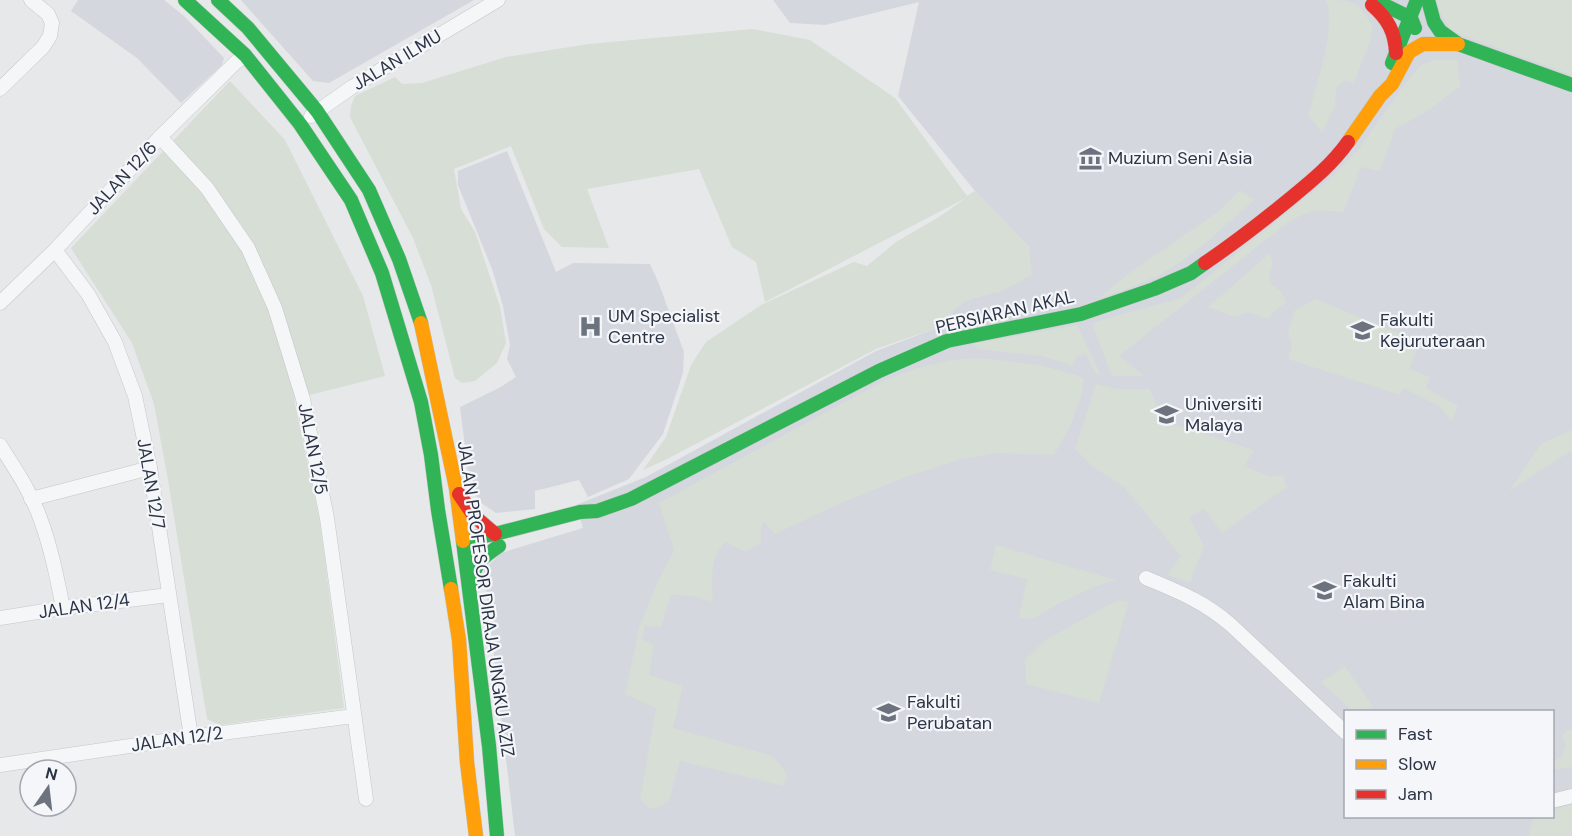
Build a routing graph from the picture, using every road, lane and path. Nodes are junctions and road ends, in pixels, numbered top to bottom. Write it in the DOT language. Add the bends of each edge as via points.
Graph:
graph roads {
  1 [pos="31,0"];
  2 [pos="185,0"];
  3 [pos="218,0"];
  4 [pos="498,0"];
  5 [pos="1366,0"];
  6 [pos="1374,0"];
  7 [pos="1417,0"];
  8 [pos="1428,0"];
  9 [pos="1411,18"];
  10 [pos="1458,45"];
  11 [pos="1402,54"];
  12 [pos="245,55"];
  13 [pos="1572,85"];
  14 [pos="0,88"];
  15 [pos="317,111"];
  16 [pos="300,124"];
  17 [pos="160,137"];
  18 [pos="55,250"];
  19 [pos="0,303"];
  20 [pos="0,446"];
  21 [pos="431,455"];
  22 [pos="150,468"];
  23 [pos="456,488"];
  24 [pos="31,499"];
  25 [pos="497,540"];
  26 [pos="462,546"];
  27 [pos="1146,578"];
  28 [pos="470,593"];
  29 [pos="169,595"];
  30 [pos="63,608"];
  31 [pos="454,608"];
  32 [pos="0,618"];
  33 [pos="354,716"];
  34 [pos="1344,731"];
  35 [pos="191,737"];
  36 [pos="0,765"];
  37 [pos="1572,796"];
  38 [pos="366,800"];
  39 [pos="1554,800"];
  40 [pos="476,836"];
  41 [pos="497,836"];
  1 -- 14 [label="street" via="48,14 52,23 50,36"];
  2 -- 12 [label="main road, JALAN PROFESOR DIRAJA UNGKU AZIZ"];
  3 -- 15 [label="main road, JALAN PROFESOR DIRAJA UNGKU AZIZ" via="248,28"];
  4 -- 15 [label="street, JALAN ILMU"];
  5 -- 11 [label="main road" via="1391,24"];
  6 -- 9 [label="main road"];
  7 -- 9 [label="main road, PERSIARAN AKAL"];
  8 -- 10 [label="main road" via="1440,31"];
  9 -- 11 [label="main road, PERSIARAN AKAL"];
  10 -- 11 [label="main road" via="1423,44"];
  10 -- 13 [label="main road"];
  11 -- 25 [label="main road, PERSIARAN AKAL" via="1385,78 1380,96 1341,152 1318,176 1252,231 1191,273 1074,316 947,341 879,371 632,499 597,511 581,523"];
  12 -- 16 [label="main road, JALAN PROFESOR DIRAJA UNGKU AZIZ"];
  12 -- 17 [label="street, JALAN 12/6"];
  15 -- 16 [label="street, JALAN ILMU"];
  15 -- 23 [label="main road, JALAN PROFESOR DIRAJA UNGKU AZIZ" via="369,190 399,258 423,329"];
  16 -- 21 [label="main road, JALAN PROFESOR DIRAJA UNGKU AZIZ" via="351,200 382,273 421,402"];
  17 -- 18 [label="street, JALAN 12/6"];
  17 -- 33 [label="street, JALAN 12/5" via="207,189 248,248 275,308 303,399 327,518"];
  18 -- 19 [label="street, JALAN 12/6"];
  18 -- 22 [label="street, JALAN 12/7" via="88,294 115,342 135,396"];
  20 -- 24 [label="street"];
  21 -- 26 [label="main road" via="442,497"];
  21 -- 31 [label="main road, JALAN PROFESOR DIRAJA UNGKU AZIZ"];
  22 -- 24 [label="street"];
  22 -- 29 [label="street, JALAN 12/7"];
  23 -- 25 [label="main road" via="465,506"];
  23 -- 26 [label="main road, JALAN PROFESOR DIRAJA UNGKU AZIZ"];
  24 -- 30 [label="street" via="40,517"];
  25 -- 26 [label="main road, PERSIARAN AKAL"];
  25 -- 28 [label="main road" via="476,564"];
  26 -- 28 [label="main road, JALAN PROFESOR DIRAJA UNGKU AZIZ"];
  26 -- 31 [label="main road"];
  27 -- 34 [label="street" via="1214,610"];
  28 -- 41 [label="main road, JALAN PROFESOR DIRAJA UNGKU AZIZ"];
  29 -- 30 [label="street, JALAN 12/4"];
  29 -- 35 [label="street, JALAN 12/7"];
  30 -- 32 [label="street, JALAN 12/4"];
  31 -- 40 [label="main road, JALAN PROFESOR DIRAJA UNGKU AZIZ"];
  33 -- 35 [label="street, JALAN 12/2"];
  33 -- 38 [label="street, JALAN 12/5"];
  35 -- 36 [label="street, JALAN 12/2"];
  37 -- 39 [label="street"];
}
